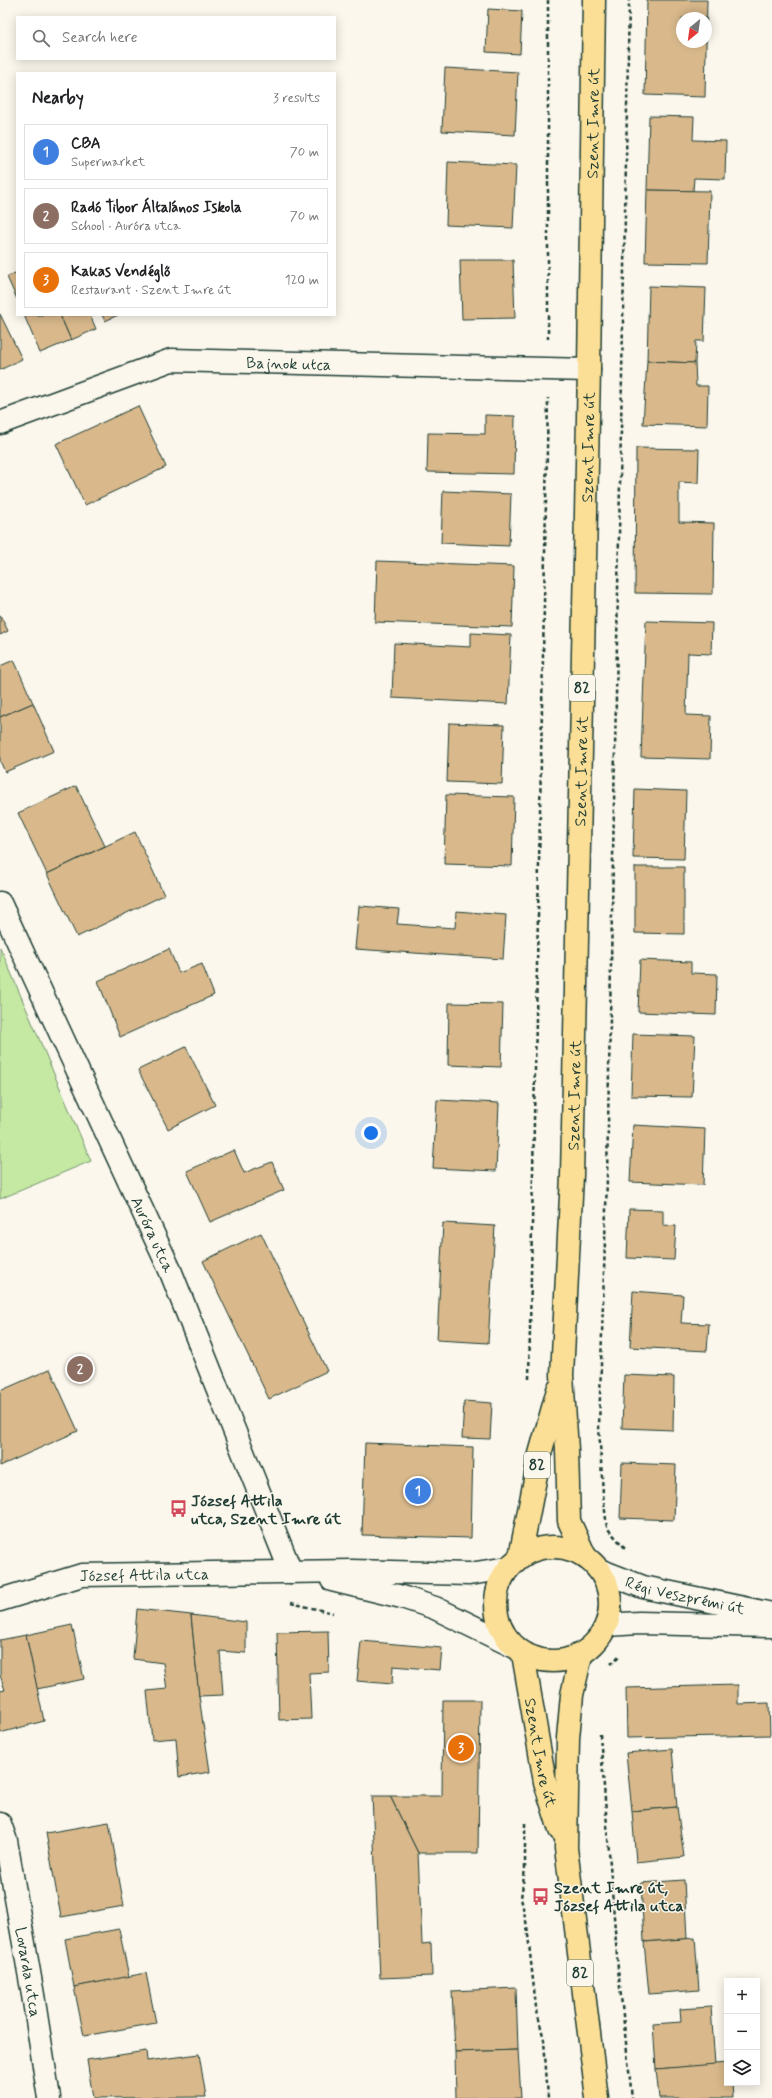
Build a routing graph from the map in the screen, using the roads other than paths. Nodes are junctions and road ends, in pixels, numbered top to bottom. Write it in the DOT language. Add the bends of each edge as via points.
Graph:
graph roads {
  1 [pos="594,0"];
  2 [pos="588,370"];
  3 [pos="0,423"];
  4 [pos="0,903"];
  5 [pos="562,1375"];
  6 [pos="514,1562"];
  7 [pos="592,1564"];
  8 [pos="292,1572"];
  9 [pos="0,1600"];
  10 [pos="772,1614"];
  11 [pos="606,1625"];
  12 [pos="772,1626"];
  13 [pos="518,1650"];
  14 [pos="581,1655"];
  15 [pos="0,1824"];
  16 [pos="566,1848"];
  17 [pos="48,2098"];
  18 [pos="597,2098"];
  1 -- 2 [label="main road, Szent Imre út / 82"];
  2 -- 3 [label="street, Bajnok utca" via="171,360"];
  2 -- 5 [label="main road, Szent Imre út / 82" via="572,1176"];
  4 -- 8 [label="street, Auróra utca" via="170,1270"];
  5 -- 6 [label="main road, Szent Imre út / 82"];
  5 -- 7 [label="main road, Szent Imre út / 82" via="569,1520"];
  6 -- 7 [label="main road" via="535,1549 553,1547 570,1550"];
  6 -- 8 [label="street, József Attila utca" via="469,1574"];
  6 -- 13 [label="main road, 82" via="499,1582 495,1599 496,1616 502,1633"];
  7 -- 10 [label="street, Régi Veszprémi út" via="643,1587"];
  7 -- 11 [label="main road, 82" via="607,1585 610,1602"];
  8 -- 9 [label="street, József Attila utca" via="82,1575"];
  8 -- 13 [label="street, József Attila utca" via="346,1583 435,1608"];
  11 -- 12 [label="street, Régi Veszprémi út" via="639,1623"];
  11 -- 14 [label="main road, 82" via="602,1634"];
  13 -- 14 [label="main road, 82" via="539,1660 556,1662"];
  13 -- 16 [label="main road, Szent Imre út / 82" via="545,1782"];
  14 -- 16 [label="main road, Szent Imre út / 82" via="572,1695 568,1738"];
  15 -- 17 [label="street, Lovarda utca" via="6,1841"];
  16 -- 18 [label="main road, Szent Imre út / 82"];
}
